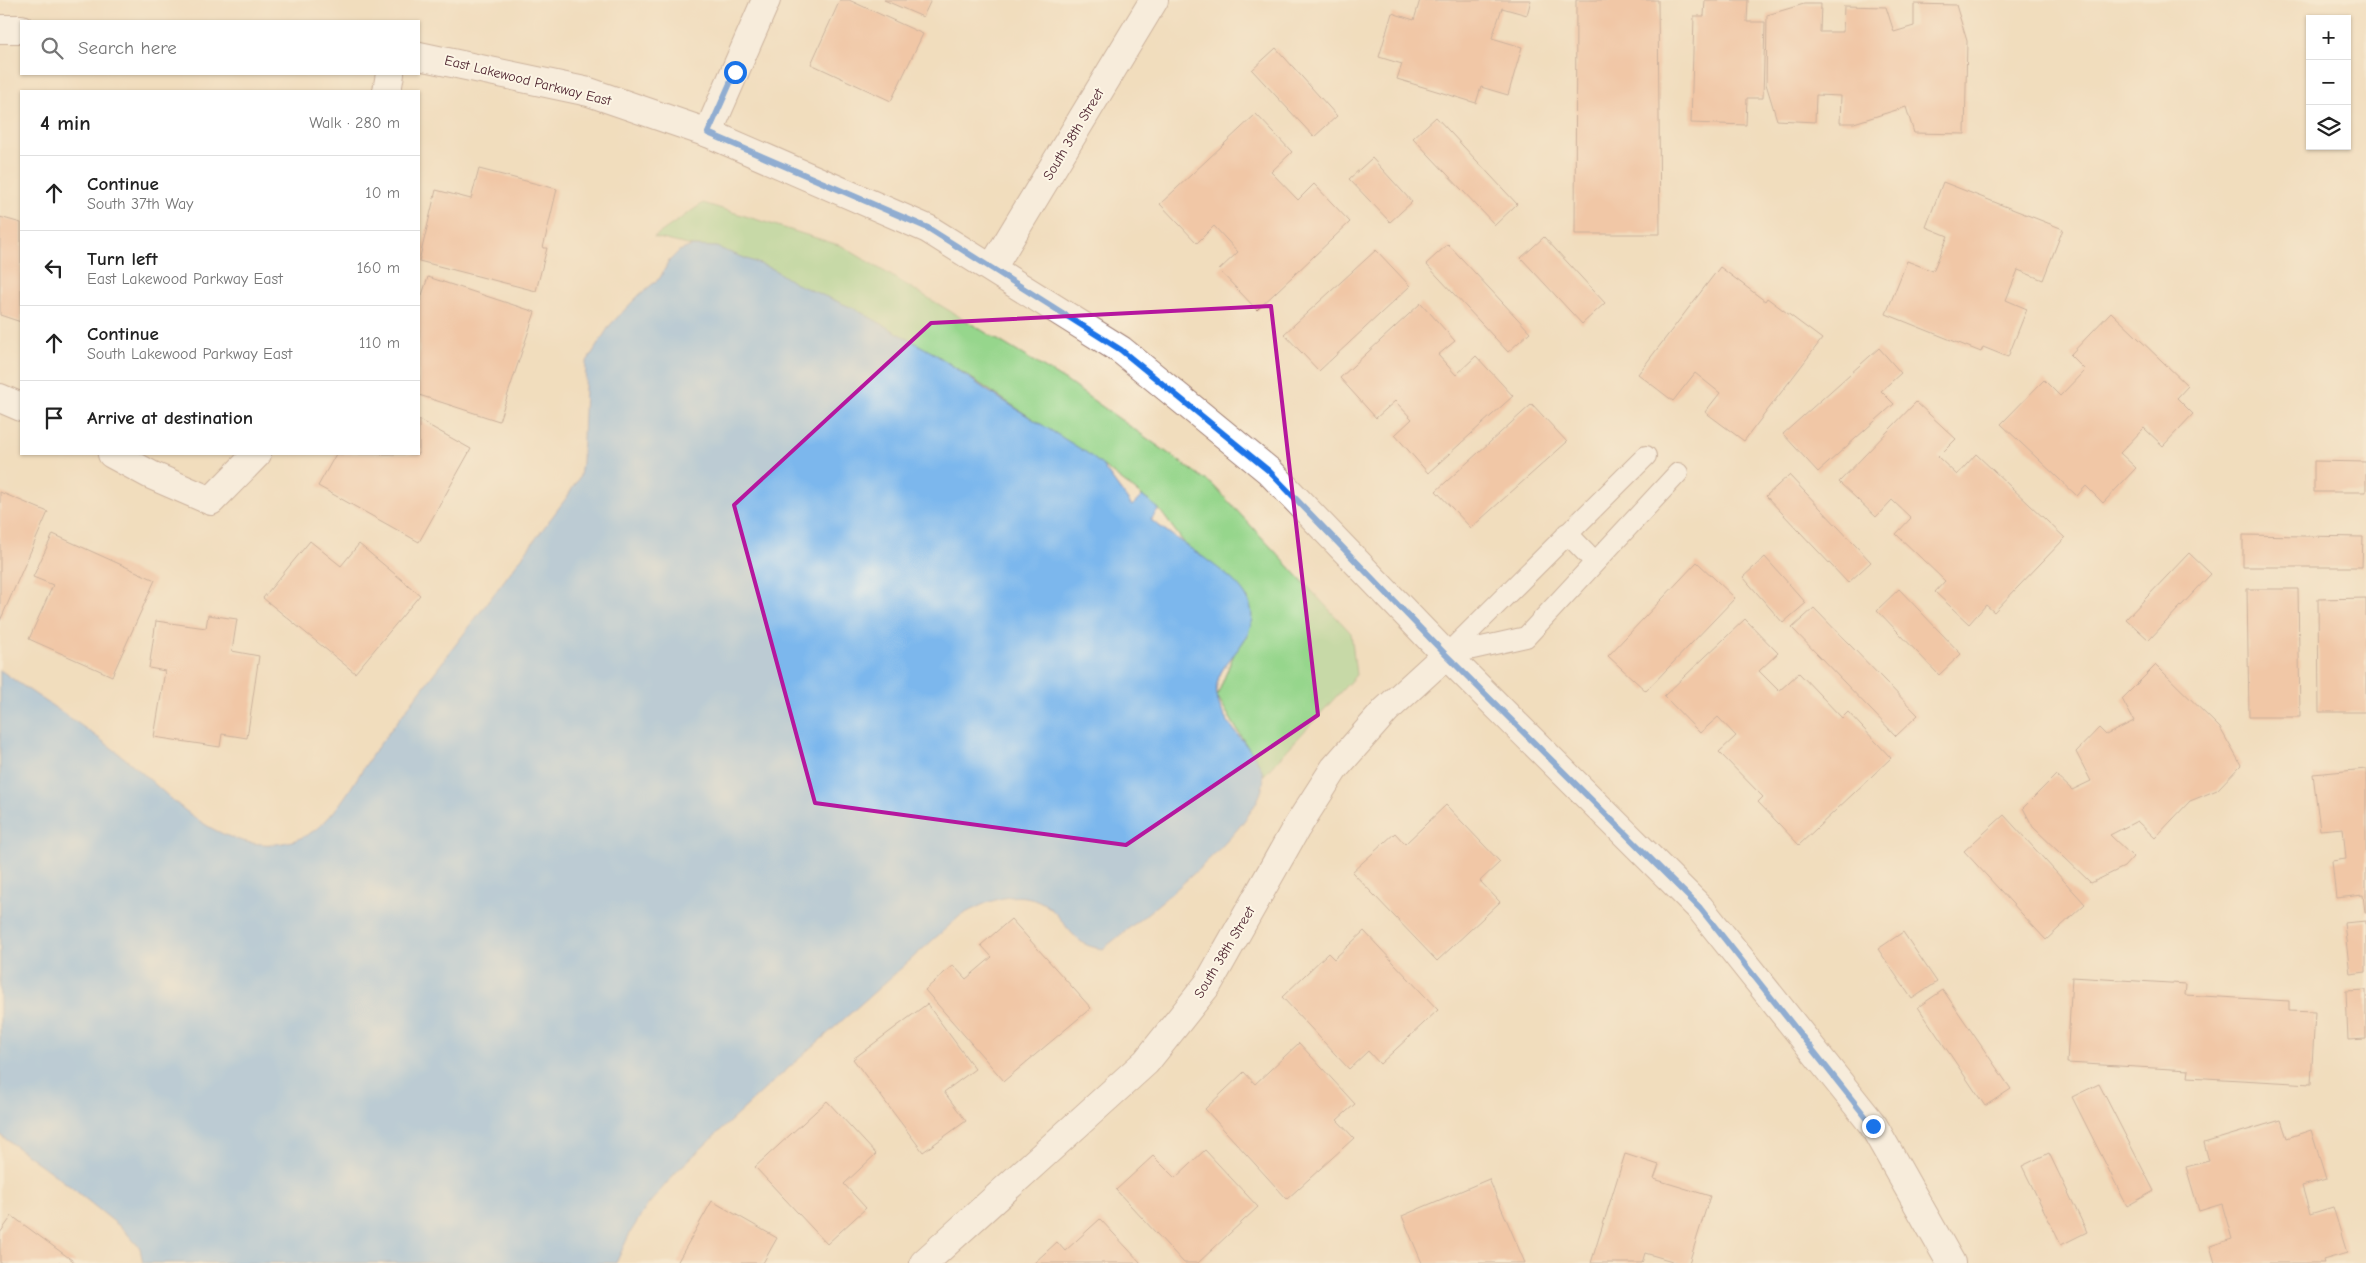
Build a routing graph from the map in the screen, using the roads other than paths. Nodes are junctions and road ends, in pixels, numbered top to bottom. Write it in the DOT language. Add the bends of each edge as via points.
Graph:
graph roads {
  1 [pos="766,0"];
  2 [pos="1154,0"];
  3 [pos="0,29"];
  4 [pos="20,29"];
  5 [pos="420,56"];
  6 [pos="390,75"];
  7 [pos="387,90"];
  8 [pos="708,133"];
  9 [pos="992,268"];
  10 [pos="0,398"];
  11 [pos="20,407"];
  12 [pos="114,455"];
  13 [pos="256,455"];
  14 [pos="1646,456"];
  15 [pos="1678,473"];
  16 [pos="1567,533"];
  17 [pos="1595,562"];
  18 [pos="1446,655"];
  19 [pos="924,1263"];
  20 [pos="1951,1263"];
  1 -- 8 [label="street"];
  2 -- 9 [label="street, South 38th Street"];
  3 -- 4 [label="street"];
  5 -- 8 [label="street, East Lakewood Parkway East" via="589,92"];
  6 -- 7 [label="street"];
  8 -- 9 [label="street, East Lakewood Parkway East" via="928,228"];
  9 -- 18 [label="street, East Lakewood Parkway East" via="1121,350 1269,471"];
  10 -- 11 [label="street"];
  12 -- 13 [label="street" via="211,502"];
  14 -- 16 [label="lane"];
  15 -- 17 [label="lane"];
  16 -- 17 [label="lane"];
  16 -- 18 [label="lane"];
  17 -- 18 [label="lane" via="1526,637"];
  18 -- 19 [label="street, South 38th Street" via="1386,710 1334,769 1295,830 1208,984 1146,1062"];
  18 -- 20 [label="street, East Lakewood Parkway East" via="1700,908 1873,1126"];
}
